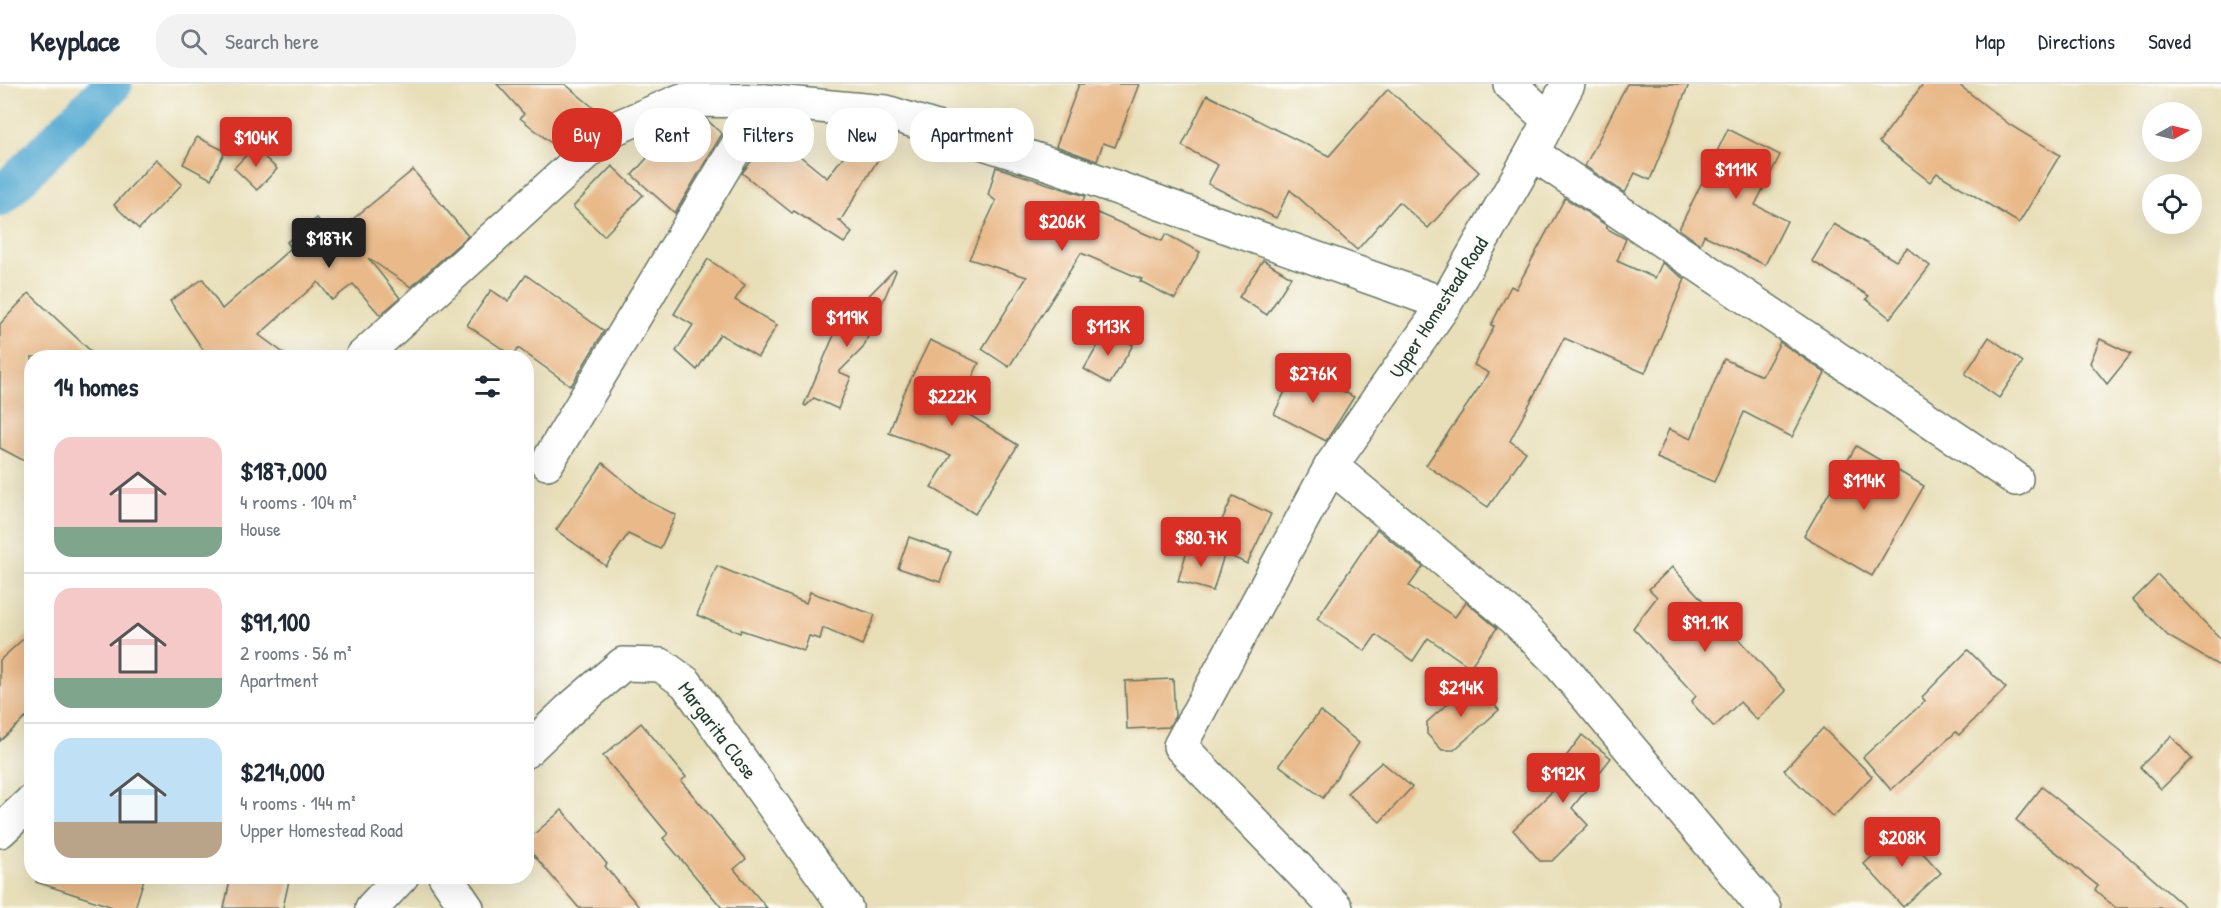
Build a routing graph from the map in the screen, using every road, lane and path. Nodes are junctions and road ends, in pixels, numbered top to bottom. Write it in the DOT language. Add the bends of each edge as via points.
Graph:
graph roads {
  1 [pos="1510,84"];
  2 [pos="1568,84"];
  3 [pos="764,101"];
  4 [pos="1549,120"];
  5 [pos="1533,153"];
  6 [pos="1445,304"];
  7 [pos="370,350"];
  8 [pos="548,463"];
  9 [pos="1331,466"];
  10 [pos="2016,479"];
  11 [pos="534,743"];
  12 [pos="24,808"];
  13 [pos="0,831"];
  14 [pos="394,884"];
  15 [pos="450,884"];
  16 [pos="372,908"];
  17 [pos="467,908"];
  18 [pos="846,908"];
  19 [pos="1336,908"];
  20 [pos="1764,908"];
  1 -- 4 [label="street"];
  2 -- 4 [label="street, Upper Homestead Road"];
  3 -- 6 [label="street" via="885,111 1050,164"];
  3 -- 7 [label="street" via="682,100 613,129"];
  3 -- 8 [label="street"];
  4 -- 5 [label="street, Upper Homestead Road"];
  5 -- 6 [label="street, Upper Homestead Road"];
  5 -- 10 [label="street"];
  6 -- 9 [label="street, Upper Homestead Road"];
  9 -- 19 [label="street, Upper Homestead Road" via="1180,746"];
  9 -- 20 [label="street" via="1515,620 1557,661"];
  11 -- 18 [label="street, Margarita Close" via="623,664 661,665 686,682"];
  12 -- 13 [label="street"];
  14 -- 16 [label="street"];
  15 -- 17 [label="street"];
}
